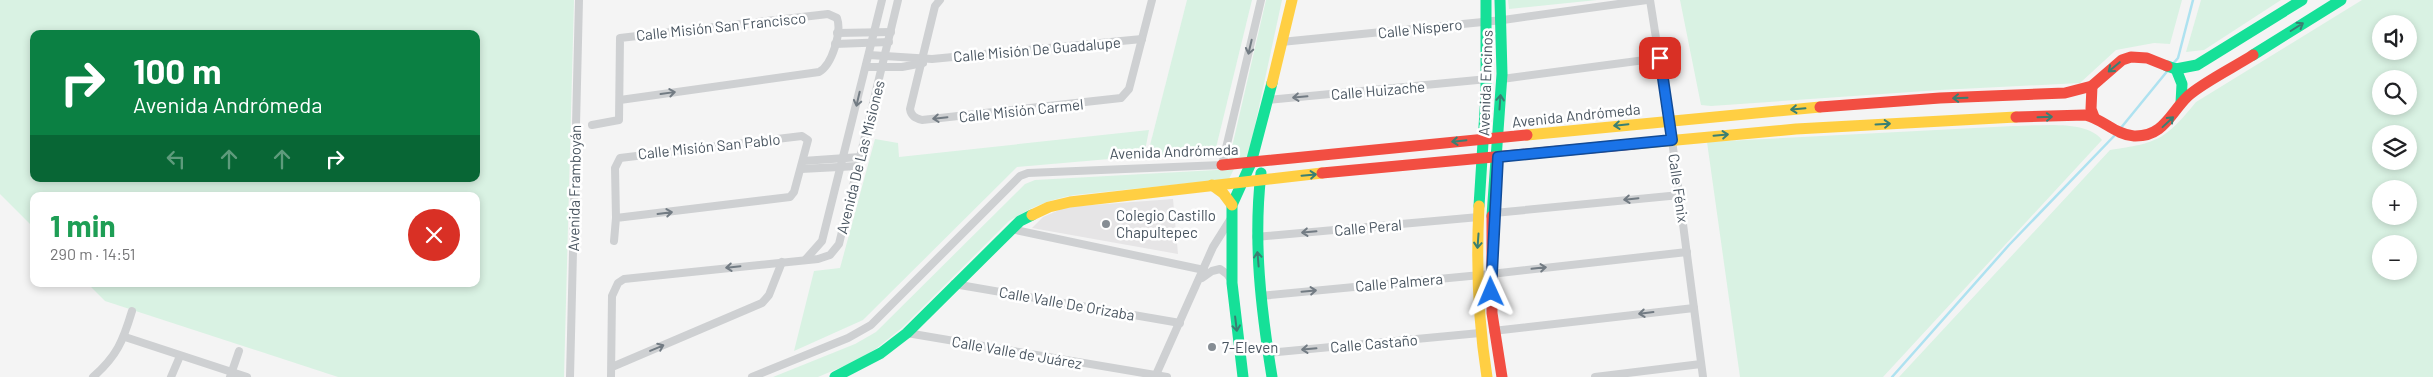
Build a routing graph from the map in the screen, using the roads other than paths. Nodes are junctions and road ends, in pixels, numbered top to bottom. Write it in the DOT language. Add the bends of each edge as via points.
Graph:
graph roads {
  1 [pos="579,0"];
  2 [pos="882,0"];
  3 [pos="898,0"];
  4 [pos="1152,0"];
  5 [pos="1262,0"];
  6 [pos="1292,0"];
  7 [pos="1486,0"];
  8 [pos="1500,0"];
  9 [pos="1649,0"];
  10 [pos="2302,0"];
  11 [pos="2341,0"];
  12 [pos="938,1"];
  13 [pos="1503,20"];
  14 [pos="1487,21"];
  15 [pos="891,32"];
  16 [pos="837,33"];
  17 [pos="874,33"];
  18 [pos="1142,39"];
  19 [pos="889,42"];
  20 [pos="1281,42"];
  21 [pos="872,43"];
  22 [pos="835,44"];
  23 [pos="869,55"];
  24 [pos="886,56"];
  25 [pos="1660,58"];
  26 [pos="921,62"];
  27 [pos="866,67"];
  28 [pos="883,67"];
  29 [pos="2176,69"];
  30 [pos="1488,79"];
  31 [pos="1502,79"];
  32 [pos="2092,86"];
  33 [pos="620,100"];
  34 [pos="1268,100"];
  35 [pos="2181,103"];
  36 [pos="2094,117"];
  37 [pos="1669,120"];
  38 [pos="592,125"];
  39 [pos="1261,132"];
  40 [pos="1498,138"];
  41 [pos="1484,139"];
  42 [pos="1672,140"];
  43 [pos="860,157"];
  44 [pos="1498,157"];
  45 [pos="844,158"];
  46 [pos="1483,158"];
  47 [pos="803,161"];
  48 [pos="1263,161"];
  49 [pos="1251,163"];
  50 [pos="1222,165"];
  51 [pos="858,166"];
  52 [pos="842,167"];
  53 [pos="801,170"];
  54 [pos="1260,179"];
  55 [pos="1241,182"];
  56 [pos="1212,186"];
  57 [pos="1680,194"];
  58 [pos="1232,205"];
  59 [pos="1494,213"];
  60 [pos="1479,216"];
  61 [pos="616,218"];
  62 [pos="1230,220"];
  63 [pos="1011,229"];
  64 [pos="1256,237"];
  65 [pos="614,241"];
  66 [pos="1687,252"];
  67 [pos="806,259"];
  68 [pos="782,262"];
  69 [pos="1204,270"];
  70 [pos="1490,274"];
  71 [pos="1475,275"];
  72 [pos="1200,279"];
  73 [pos="1232,282"];
  74 [pos="954,284"];
  75 [pos="1260,296"];
  76 [pos="1694,308"];
  77 [pos="132,311"];
  78 [pos="1180,323"];
  79 [pos="1493,331"];
  80 [pos="907,333"];
  81 [pos="1480,333"];
  82 [pos="125,337"];
  83 [pos="239,351"];
  84 [pos="1268,353"];
  85 [pos="180,356"];
  86 [pos="1701,364"];
  87 [pos="612,367"];
  88 [pos="231,374"];
  89 [pos="850,374"];
  90 [pos="1155,376"];
  91 [pos="93,377"];
  92 [pos="171,377"];
  93 [pos="247,377"];
  94 [pos="570,377"];
  95 [pos="611,377"];
  96 [pos="752,377"];
  97 [pos="835,377"];
  98 [pos="1167,377"];
  99 [pos="1243,377"];
  100 [pos="1272,377"];
  101 [pos="1487,377"];
  102 [pos="1502,377"];
  103 [pos="1595,377"];
  104 [pos="1703,377"];
  1 -- 94 [label="street, Avenida Framboyán"];
  2 -- 17 [label="street, Avenida De Las Misiones"];
  3 -- 15 [label="street, Avenida De Las Misiones"];
  4 -- 18 [label="street"];
  5 -- 50 [label="street, one-way"];
  6 -- 20 [label="street"];
  7 -- 14 [label="street, Avenida Encinos"];
  8 -- 13 [label="street, Avenida Encinos"];
  9 -- 13 [label="street, Calle Níspero"];
  9 -- 25 [label="street, Calle Fénix"];
  10 -- 29 [label="street" via="2197,65"];
  35 -- 11 [label="street, one-way"];
  12 -- 26 [label="street"];
  13 -- 14 [label="street, Calle Níspero"];
  13 -- 31 [label="street, Avenida Encinos"];
  14 -- 20 [label="street, Calle Níspero"];
  14 -- 30 [label="street, Avenida Encinos"];
  15 -- 17 [label="street"];
  15 -- 19 [label="street, Avenida De Las Misiones"];
  16 -- 17 [label="street"];
  16 -- 22 [label="street"];
  16 -- 33 [label="street, Calle Misión San Francisco" via="837,18 828,14 622,37 618,43"];
  17 -- 21 [label="street, Avenida De Las Misiones"];
  18 -- 26 [label="street, Calle Misión De Guadalupe"];
  18 -- 26 [label="street, Calle Misión Carmel, one-way" via="1126,94 1114,100 922,120 915,118 910,108"];
  19 -- 21 [label="street"];
  19 -- 24 [label="street, Avenida De Las Misiones"];
  20 -- 34 [label="street"];
  21 -- 22 [label="street"];
  21 -- 23 [label="street, Avenida De Las Misiones"];
  33 -- 22 [label="street, one-way" via="819,72 826,67"];
  23 -- 24 [label="street, Calle Misión De Guadalupe"];
  23 -- 27 [label="street, Avenida De Las Misiones"];
  24 -- 26 [label="street, Calle Misión De Guadalupe"];
  24 -- 28 [label="street, Avenida De Las Misiones"];
  25 -- 31 [label="street"];
  25 -- 37 [label="street, Calle Fénix"];
  26 -- 28 [label="street, Calle Misión De Guadalupe"];
  27 -- 28 [label="street, Calle Misión De Guadalupe"];
  27 -- 45 [label="street, Avenida De Las Misiones, one-way"];
  28 -- 43 [label="street, Avenida De Las Misiones"];
  29 -- 32 [label="street, one-way" via="2132,57 2122,60"];
  29 -- 35 [label="street" via="2182,84"];
  30 -- 34 [label="street, Calle Huizache, one-way"];
  30 -- 41 [label="street, Avenida Encinos"];
  40 -- 31 [label="street, Avenida Encinos, one-way"];
  32 -- 36 [label="street"];
  32 -- 37 [label="street, Avenida Andrómeda, one-way" via="2065,93 1930,99"];
  33 -- 38 [label="street, Calle Misión San Francisco" via="619,120"];
  34 -- 39 [label="street"];
  36 -- 35 [label="street, one-way" via="2123,134 2136,136 2165,126"];
  42 -- 36 [label="street, one-way" via="1958,119"];
  37 -- 40 [label="street, Avenida Andrómeda, one-way"];
  37 -- 42 [label="street, Calle Fénix"];
  39 -- 48 [label="street"];
  39 -- 49 [label="street"];
  40 -- 41 [label="street, Avenida Andrómeda"];
  40 -- 44 [label="street, Avenida Encinos"];
  41 -- 46 [label="street, Avenida Encinos"];
  41 -- 48 [label="street, Avenida Andrómeda, one-way"];
  42 -- 44 [label="street"];
  42 -- 57 [label="street, Calle Fénix"];
  43 -- 45 [label="street"];
  43 -- 51 [label="street, Avenida De Las Misiones"];
  44 -- 46 [label="street"];
  44 -- 59 [label="street, Avenida Encinos"];
  45 -- 47 [label="street"];
  45 -- 52 [label="street, Avenida De Las Misiones"];
  54 -- 46 [label="street, one-way"];
  46 -- 60 [label="street, Avenida Encinos"];
  47 -- 53 [label="street, Calle Misión San Pablo"];
  47 -- 61 [label="street, Calle Misión San Pablo" via="808,144 802,136 620,158 614,168"];
  48 -- 49 [label="street, Avenida Andrómeda"];
  48 -- 54 [label="street"];
  49 -- 50 [label="street, Avenida Andrómeda"];
  49 -- 55 [label="street"];
  50 -- 96 [label="street, Avenida Andrómeda" via="1028,173 1020,176 871,325 848,338"];
  51 -- 52 [label="street"];
  51 -- 67 [label="street, Avenida De Las Misiones" via="839,244 825,257"];
  52 -- 53 [label="street"];
  52 -- 67 [label="street, Avenida De Las Misiones" via="822,241"];
  61 -- 53 [label="street, Calle Misión San Pablo, one-way" via="785,198 794,192"];
  54 -- 55 [label="street"];
  54 -- 64 [label="street"];
  55 -- 56 [label="street"];
  55 -- 58 [label="street"];
  56 -- 58 [label="street" via="1223,193"];
  56 -- 63 [label="street" via="1070,202 1049,207"];
  57 -- 59 [label="street, one-way"];
  57 -- 66 [label="street, Calle Fénix"];
  58 -- 62 [label="street"];
  59 -- 70 [label="street, Avenida Encinos"];
  60 -- 64 [label="street, Calle Peral, one-way"];
  60 -- 71 [label="street, Avenida Encinos, one-way"];
  61 -- 65 [label="street, Calle Misión San Pablo"];
  62 -- 69 [label="street"];
  62 -- 73 [label="street"];
  63 -- 69 [label="street"];
  63 -- 74 [label="street"];
  75 -- 64 [label="street, one-way"];
  70 -- 66 [label="street, Calle Palmera, one-way"];
  66 -- 76 [label="street, Calle Fénix"];
  67 -- 68 [label="street"];
  87 -- 68 [label="street, one-way" via="762,303 770,296"];
  68 -- 87 [label="street, one-way" via="624,279 618,283 612,296"];
  69 -- 72 [label="street"];
  70 -- 71 [label="street, Calle Palmera"];
  70 -- 79 [label="street, Avenida Encinos"];
  75 -- 71 [label="street, Calle Palmera, one-way"];
  71 -- 81 [label="street, Avenida Encinos"];
  72 -- 73 [label="street" via="1220,269"];
  72 -- 78 [label="street"];
  73 -- 99 [label="street, one-way"];
  74 -- 78 [label="street, Calle Valle De Orizaba"];
  74 -- 80 [label="street"];
  75 -- 84 [label="street"];
  76 -- 79 [label="street, one-way"];
  76 -- 86 [label="street, Calle Fénix"];
  77 -- 82 [label="street"];
  78 -- 90 [label="street"];
  79 -- 102 [label="street, Avenida Encinos"];
  80 -- 89 [label="street"];
  80 -- 90 [label="street, Calle Valle de Juárez"];
  81 -- 84 [label="street, Calle Castaño, one-way"];
  81 -- 101 [label="street, Avenida Encinos"];
  82 -- 85 [label="street"];
  82 -- 91 [label="street" via="116,354"];
  83 -- 88 [label="street"];
  84 -- 100 [label="street"];
  85 -- 88 [label="street"];
  85 -- 92 [label="street"];
  86 -- 103 [label="street"];
  86 -- 104 [label="street, Calle Fénix"];
  87 -- 95 [label="street"];
  88 -- 93 [label="street"];
  89 -- 97 [label="street"];
  90 -- 98 [label="street, Calle Valle de Juárez"];
}
